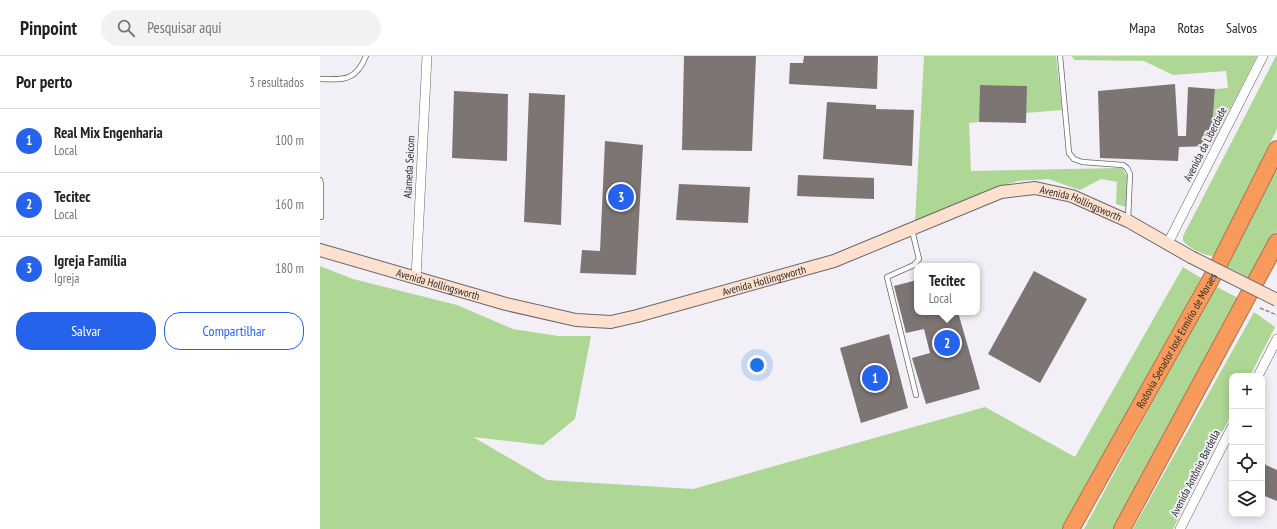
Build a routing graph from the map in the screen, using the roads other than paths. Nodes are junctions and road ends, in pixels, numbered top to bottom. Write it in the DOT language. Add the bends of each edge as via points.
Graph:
graph roads {
  1 [pos="366,56"];
  2 [pos="427,56"];
  3 [pos="1060,56"];
  4 [pos="1263,56"];
  5 [pos="320,79"];
  6 [pos="1277,149"];
  7 [pos="320,180"];
  8 [pos="321,217"];
  9 [pos="1128,221"];
  10 [pos="911,229"];
  11 [pos="1277,242"];
  12 [pos="1168,243"];
  13 [pos="320,250"];
  14 [pos="916,263"];
  15 [pos="914,265"];
  16 [pos="416,278"];
  17 [pos="1277,300"];
  18 [pos="1277,339"];
  19 [pos="1260,373"];
  20 [pos="916,395"];
  21 [pos="1229,433"];
  22 [pos="1071,529"];
  23 [pos="1122,529"];
  24 [pos="1180,529"];
  1 -- 5 [label="lane" via="356,74 349,79"];
  2 -- 16 [label="street, Alameda Seicom"];
  3 -- 9 [label="lane" via="1069,153 1074,159 1082,162 1123,165 1127,168 1130,174"];
  4 -- 12 [label="street, Avenida da Liberdade"];
  6 -- 22 [label="highway, Rodovia Senador José Ermírio de Moraes" via="1216,270"];
  7 -- 8 [label="lane"];
  9 -- 10 [label="main road, Avenida Hollingsworth" via="1072,196 1035,188 1001,192"];
  9 -- 12 [label="main road, Avenida Hollingsworth"];
  10 -- 14 [label="lane" via="919,259"];
  10 -- 16 [label="main road, Avenida Hollingsworth" via="834,261 611,322 576,320 506,304"];
  11 -- 23 [label="highway"];
  12 -- 17 [label="main road, Avenida Hollingsworth, bridge"];
  13 -- 16 [label="main road, Avenida Hollingsworth"];
  15 -- 20 [label="lane" via="887,277"];
  18 -- 19 [label="street"];
  21 -- 24 [label="street, Avenida Antônio Bardella"];
}
